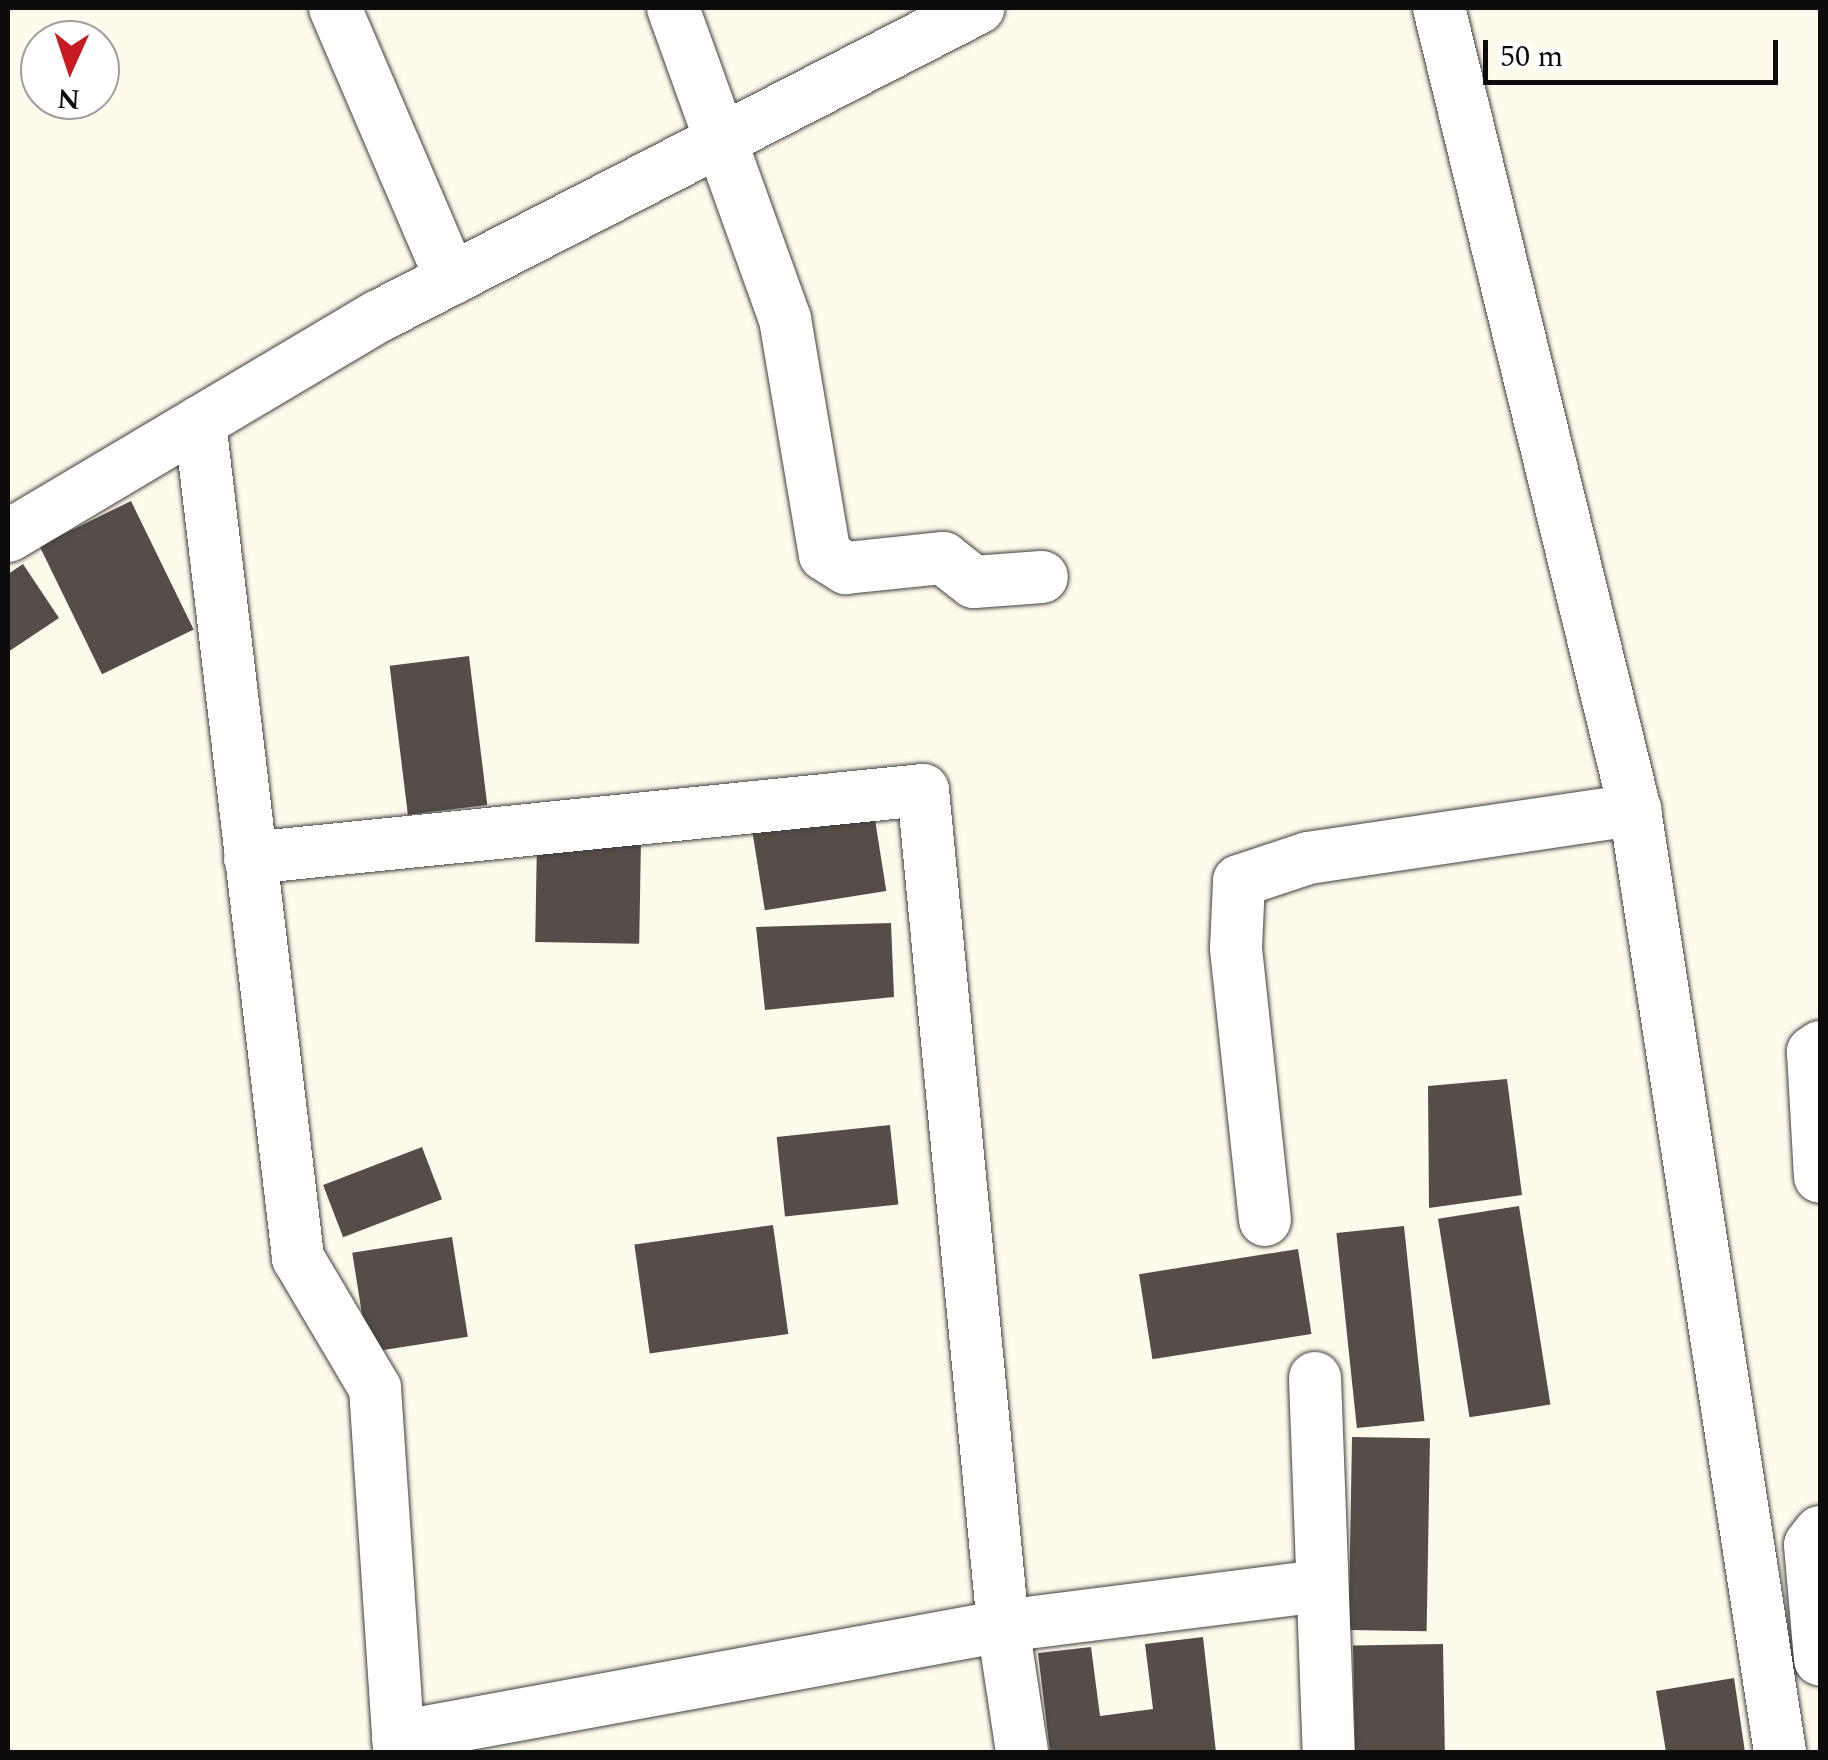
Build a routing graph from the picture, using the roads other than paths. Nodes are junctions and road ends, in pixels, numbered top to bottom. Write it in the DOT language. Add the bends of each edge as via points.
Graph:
graph roads {
  1 [pos="334,8"];
  2 [pos="673,8"];
  3 [pos="978,8"];
  4 [pos="1439,8"];
  5 [pos="724,139"];
  6 [pos="451,279"];
  7 [pos="200,422"];
  8 [pos="8,536"];
  9 [pos="1042,576"];
  10 [pos="1635,810"];
  11 [pos="250,858"];
  12 [pos="1820,1047"];
  13 [pos="1820,1177"];
  14 [pos="1265,1220"];
  15 [pos="1315,1378"];
  16 [pos="1820,1532"];
  17 [pos="1320,1586"];
  18 [pos="1002,1626"];
  19 [pos="1820,1660"];
  20 [pos="399,1745"];
  21 [pos="1022,1752"];
  22 [pos="1328,1752"];
  23 [pos="1780,1752"];
  1 -- 6 [label="street"];
  2 -- 5 [label="street"];
  3 -- 5 [label="street"];
  4 -- 10 [label="street"];
  5 -- 6 [label="street"];
  5 -- 9 [label="street" via="785,319 825,555 846,568 944,558 974,582"];
  6 -- 7 [label="street"];
  7 -- 8 [label="street"];
  7 -- 11 [label="street"];
  10 -- 14 [label="street" via="1308,858 1239,881 1236,948"];
  10 -- 23 [label="street"];
  11 -- 18 [label="street" via="923,790"];
  11 -- 20 [label="street" via="298,1258 375,1388"];
  12 -- 13 [label="street" via="1813,1052"];
  15 -- 17 [label="street"];
  16 -- 19 [label="street" via="1810,1545"];
  17 -- 18 [label="street"];
  17 -- 22 [label="street"];
  18 -- 20 [label="street"];
  18 -- 21 [label="street"];
}
